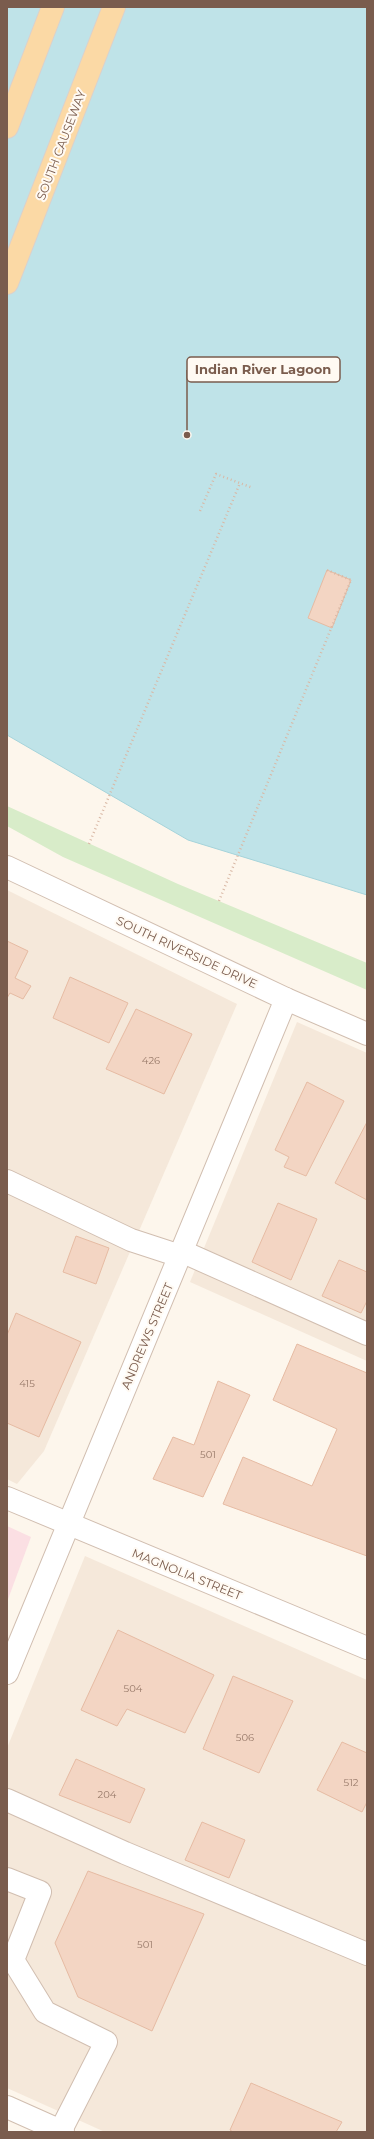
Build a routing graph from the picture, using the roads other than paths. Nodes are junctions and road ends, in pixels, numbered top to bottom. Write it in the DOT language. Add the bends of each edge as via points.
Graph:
graph roads {
  1 [pos="53,7"];
  2 [pos="114,7"];
  3 [pos="7,127"];
  4 [pos="7,283"];
  5 [pos="7,867"];
  6 [pos="286,999"];
  7 [pos="367,1034"];
  8 [pos="7,1181"];
  9 [pos="181,1254"];
  10 [pos="367,1334"];
  11 [pos="7,1498"];
  12 [pos="68,1525"];
  13 [pos="367,1648"];
  14 [pos="7,1673"];
  15 [pos="7,1800"];
  16 [pos="7,1879"];
  17 [pos="367,1954"];
  18 [pos="7,2107"];
  19 [pos="61,2132"];
  1 -- 3 [label="main road"];
  2 -- 4 [label="main road, SOUTH CAUSEWAY"];
  5 -- 6 [label="street, SOUTH RIVERSIDE DRIVE"];
  6 -- 7 [label="street, SOUTH RIVERSIDE DRIVE"];
  6 -- 9 [label="street, ANDREWS STREET"];
  8 -- 9 [label="street" via="131,1240"];
  9 -- 10 [label="street"];
  9 -- 12 [label="street, ANDREWS STREET"];
  11 -- 12 [label="street, MAGNOLIA STREET"];
  12 -- 13 [label="street, MAGNOLIA STREET"];
  12 -- 14 [label="street, ANDREWS STREET"];
  15 -- 17 [label="street" via="132,1856"];
  16 -- 19 [label="street" via="40,1892 13,1960 45,2012 106,2042"];
  18 -- 19 [label="street"];
}
